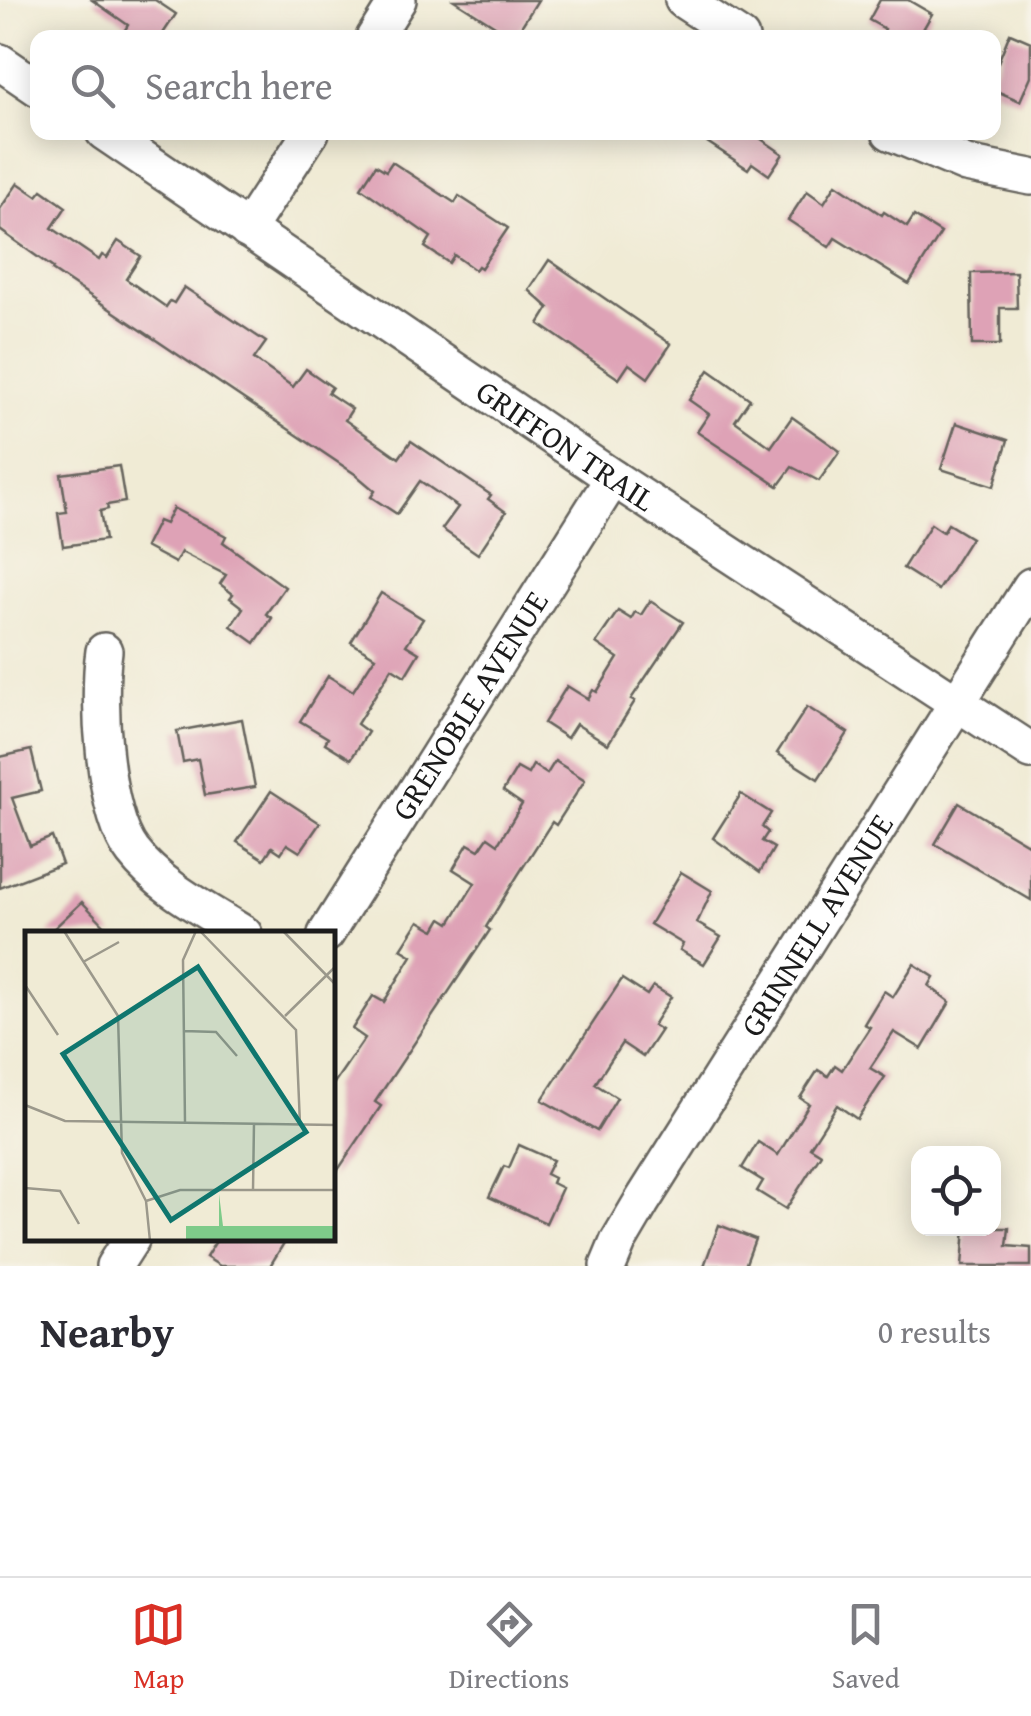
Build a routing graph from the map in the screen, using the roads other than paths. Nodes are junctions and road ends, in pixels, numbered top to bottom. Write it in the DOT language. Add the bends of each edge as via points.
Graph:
graph roads {
  1 [pos="398,0"];
  2 [pos="683,0"];
  3 [pos="379,30"];
  4 [pos="729,30"];
  5 [pos="0,63"];
  6 [pos="30,83"];
  7 [pos="116,140"];
  8 [pos="307,140"];
  9 [pos="909,140"];
  10 [pos="1031,177"];
  11 [pos="247,230"];
  12 [pos="613,478"];
  13 [pos="1031,586"];
  14 [pos="104,650"];
  15 [pos="957,703"];
  16 [pos="1031,751"];
  17 [pos="239,931"];
  18 [pos="328,931"];
  19 [pos="130,1241"];
  20 [pos="114,1266"];
  21 [pos="608,1266"];
  1 -- 3 [label="street"];
  2 -- 4 [label="street"];
  5 -- 6 [label="street"];
  7 -- 11 [label="street, GRIFFON TRAIL"];
  8 -- 11 [label="street"];
  9 -- 10 [label="street" via="966,164"];
  11 -- 12 [label="street, GRIFFON TRAIL"];
  12 -- 15 [label="street, GRIFFON TRAIL"];
  12 -- 18 [label="street, GRENOBLE AVENUE"];
  13 -- 15 [label="street, GRINNELL AVENUE"];
  14 -- 17 [label="street" via="105,751 116,814 132,850 171,888"];
  15 -- 16 [label="street, GRIFFON TRAIL"];
  15 -- 21 [label="street, GRINNELL AVENUE" via="641,1203"];
  19 -- 20 [label="street"];
}
